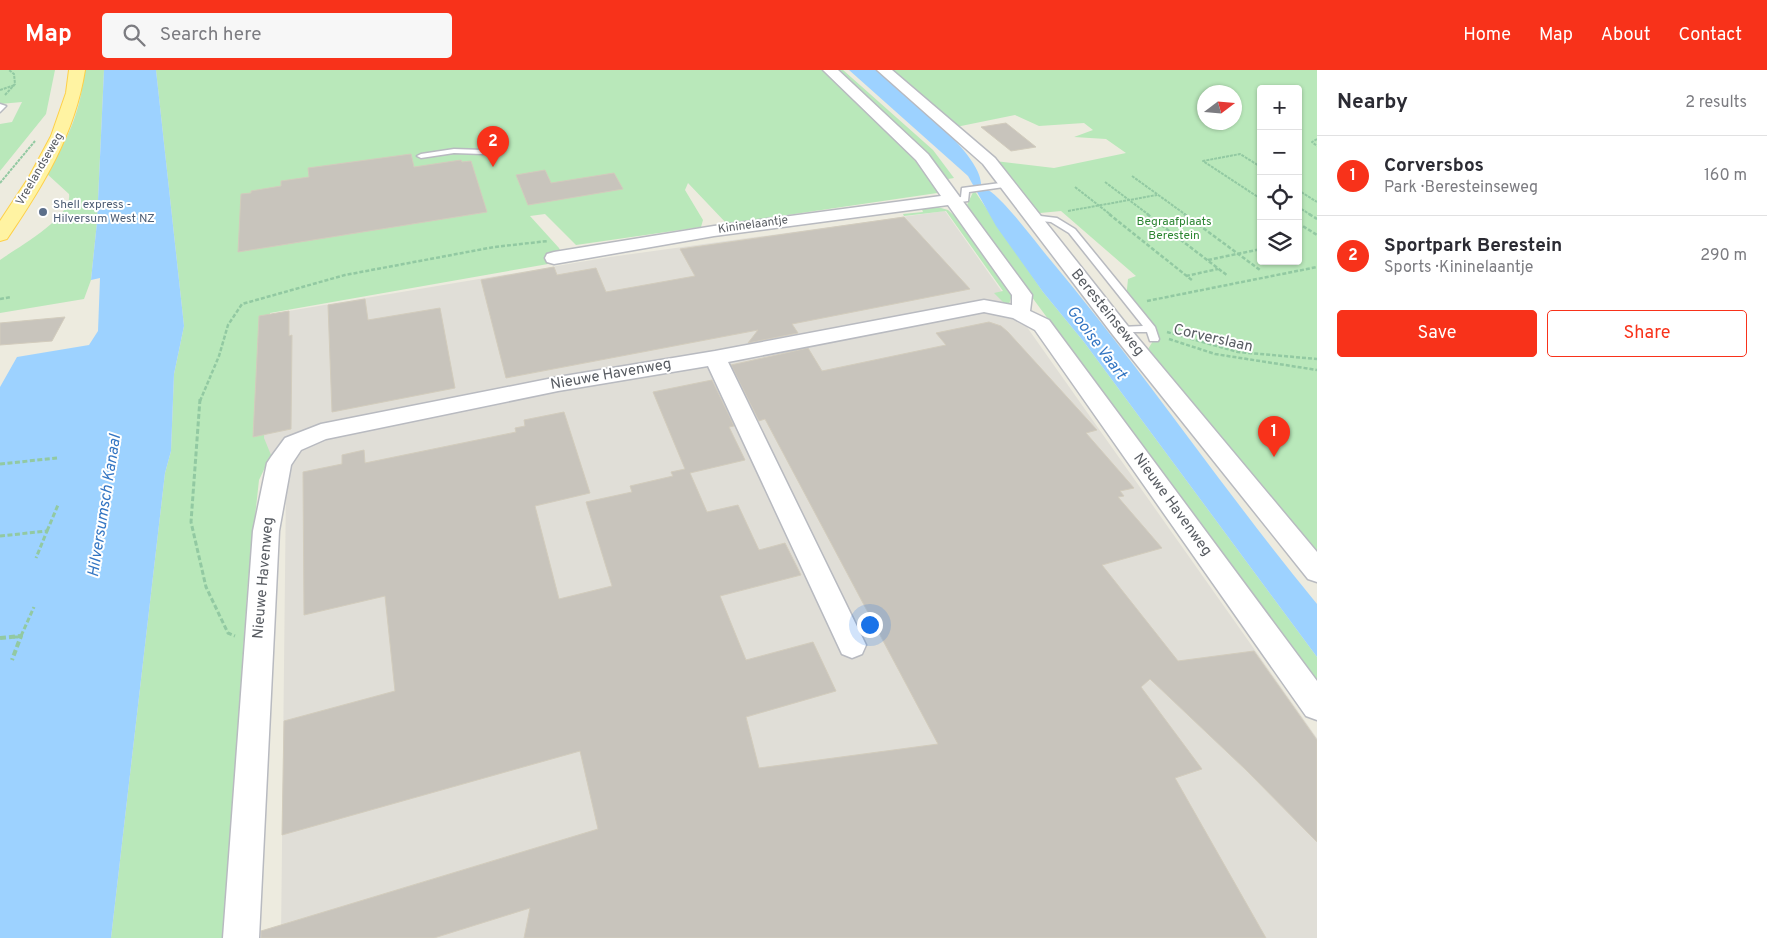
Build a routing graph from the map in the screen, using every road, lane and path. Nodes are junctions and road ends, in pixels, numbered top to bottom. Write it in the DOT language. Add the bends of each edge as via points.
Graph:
graph roads {
  1 [pos="9,70"];
  2 [pos="76,70"];
  3 [pos="830,70"];
  4 [pos="884,70"];
  5 [pos="15,85"];
  6 [pos="0,90"];
  7 [pos="1,104"];
  8 [pos="38,138"];
  9 [pos="1317,139"];
  10 [pos="1317,146"];
  11 [pos="483,152"];
  12 [pos="421,156"];
  13 [pos="1257,165"];
  14 [pos="1132,176"];
  15 [pos="1105,182"];
  16 [pos="0,183"];
  17 [pos="998,185"];
  18 [pos="1076,187"];
  19 [pos="1302,193"];
  20 [pos="962,195"];
  21 [pos="1158,195"];
  22 [pos="1257,196"];
  23 [pos="1129,200"];
  24 [pos="1317,202"];
  25 [pos="1099,206"];
  26 [pos="1302,210"];
  27 [pos="1068,212"];
  28 [pos="1032,218"];
  29 [pos="1317,219"];
  30 [pos="1302,226"];
  31 [pos="0,235"];
  32 [pos="1317,235"];
  33 [pos="553,249"];
  34 [pos="1257,250"];
  35 [pos="1238,254"];
  36 [pos="1207,260"];
  37 [pos="1317,268"];
  38 [pos="1219,269"];
  39 [pos="1260,270"];
  40 [pos="1186,276"];
  41 [pos="1228,276"];
  42 [pos="1193,281"];
  43 [pos="11,297"];
  44 [pos="0,299"];
  45 [pos="1129,301"];
  46 [pos="1019,313"];
  47 [pos="1120,330"];
  48 [pos="1153,334"];
  49 [pos="715,358"];
  50 [pos="1317,359"];
  51 [pos="1317,370"];
  52 [pos="57,458"];
  53 [pos="0,464"];
  54 [pos="58,506"];
  55 [pos="47,531"];
  56 [pos="0,536"];
  57 [pos="36,558"];
  58 [pos="1317,571"];
  59 [pos="34,607"];
  60 [pos="21,636"];
  61 [pos="0,638"];
  62 [pos="852,645"];
  63 [pos="259,650"];
  64 [pos="12,660"];
  65 [pos="1317,706"];
  66 [pos="241,938"];
  1 -- 5 [label="path" via="16,78"];
  2 -- 31 [label="main road, Vreelandseweg" via="63,129 43,170"];
  3 -- 20 [label="street"];
  4 -- 17 [label="street, Beresteinseweg" via="966,139"];
  5 -- 6 [label="path"];
  5 -- 7 [label="path"];
  8 -- 16 [label="path, Vreelandseweg"];
  9 -- 10 [label="path" via="1312,142"];
  11 -- 12 [label="lane" via="454,151"];
  13 -- 22 [label="path" via="1240,154 1203,161"];
  14 -- 21 [label="path"];
  15 -- 23 [label="path"];
  17 -- 20 [label="lane"];
  17 -- 28 [label="street, Beresteinseweg"];
  18 -- 25 [label="path"];
  19 -- 24 [label="path"];
  20 -- 33 [label="street, Kininelaantje" via="714,231"];
  20 -- 46 [label="street" via="1022,295"];
  21 -- 23 [label="path"];
  21 -- 35 [label="path"];
  23 -- 25 [label="path"];
  23 -- 36 [label="path"];
  25 -- 27 [label="path"];
  25 -- 40 [label="path"];
  26 -- 29 [label="path"];
  28 -- 45 [label="lane" via="1060,221"];
  28 -- 47 [label="street, Beresteinseweg"];
  30 -- 32 [label="path"];
  33 -- 63 [label="path" via="494,247 345,275 242,304 228,325 220,356 200,402 191,522 206,587 228,632"];
  34 -- 35 [label="path"];
  35 -- 36 [label="path"];
  35 -- 39 [label="path"];
  36 -- 38 [label="path"];
  37 -- 45 [label="path" via="1142,302"];
  38 -- 40 [label="path"];
  38 -- 41 [label="path"];
  40 -- 42 [label="path"];
  43 -- 44 [label="path"];
  45 -- 48 [label="lane"];
  46 -- 49 [label="street, Nieuwe Havenweg" via="984,306"];
  46 -- 65 [label="street, Nieuwe Havenweg" via="1042,325"];
  47 -- 48 [label="lane"];
  47 -- 58 [label="street, Beresteinseweg"];
  48 -- 50 [label="path" via="1262,355 1286,354"];
  48 -- 51 [label="path, Corverslaan" via="1215,354"];
  49 -- 62 [label="street"];
  49 -- 63 [label="street, Nieuwe Havenweg" via="558,384 330,430 293,444 279,463 266,530"];
  52 -- 53 [label="path"];
  54 -- 55 [label="path"];
  55 -- 56 [label="path"];
  55 -- 57 [label="path"];
  59 -- 60 [label="path"];
  60 -- 61 [label="path"];
  60 -- 64 [label="path"];
  63 -- 66 [label="street, Nieuwe Havenweg"];
}
